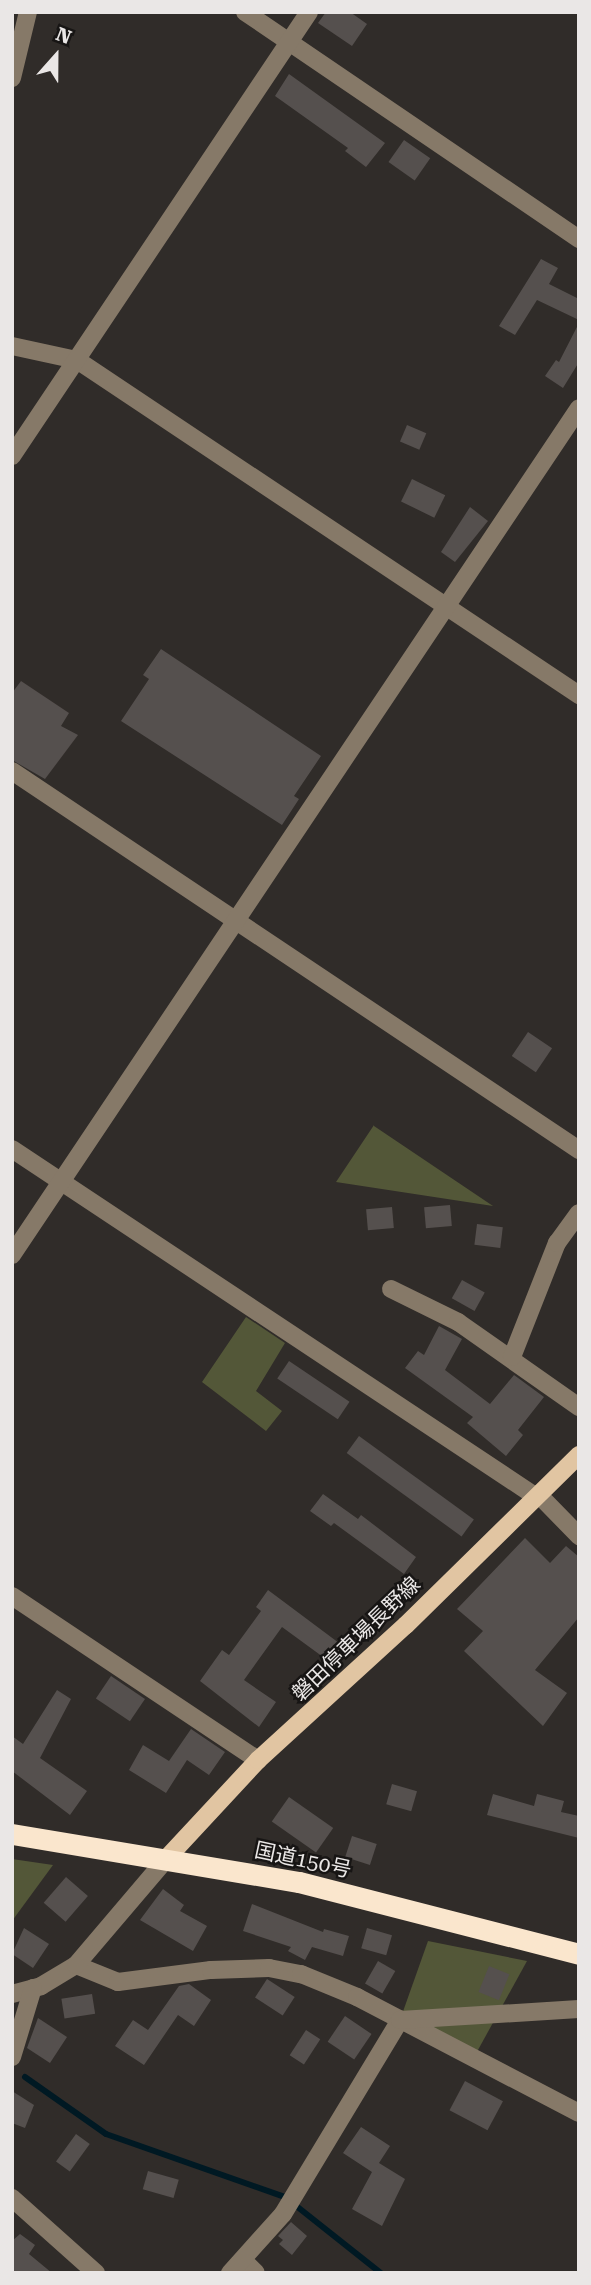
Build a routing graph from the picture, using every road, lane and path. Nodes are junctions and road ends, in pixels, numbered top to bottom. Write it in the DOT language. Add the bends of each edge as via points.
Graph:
graph roads {
  1 [pos="28,12"];
  2 [pos="245,12"];
  3 [pos="309,12"];
  4 [pos="289,41"];
  5 [pos="15,51"];
  6 [pos="12,78"];
  7 [pos="579,239"];
  8 [pos="12,346"];
  9 [pos="77,360"];
  10 [pos="579,408"];
  11 [pos="12,456"];
  12 [pos="447,606"];
  13 [pos="579,695"];
  14 [pos="12,771"];
  15 [pos="235,922"];
  16 [pos="12,1149"];
  17 [pos="579,1150"];
  18 [pos="61,1182"];
  19 [pos="579,1213"];
  20 [pos="12,1255"];
  21 [pos="391,1289"];
  22 [pos="512,1357"];
  23 [pos="579,1407"];
  24 [pos="579,1455"];
  25 [pos="536,1495"];
  26 [pos="579,1536"];
  27 [pos="12,1596"];
  28 [pos="258,1760"];
  29 [pos="12,1834"];
  30 [pos="167,1858"];
  31 [pos="579,1954"];
  32 [pos="76,1965"];
  33 [pos="33,1988"];
  34 [pos="12,1994"];
  35 [pos="579,2009"];
  36 [pos="400,2020"];
  37 [pos="12,2057"];
  38 [pos="579,2113"];
  39 [pos="12,2199"];
  40 [pos="249,2266"];
  41 [pos="96,2273"];
  42 [pos="230,2273"];
  1 -- 5 [label="street"];
  2 -- 4 [label="street"];
  3 -- 4 [label="street"];
  4 -- 7 [label="street"];
  4 -- 9 [label="street"];
  5 -- 6 [label="street"];
  8 -- 9 [label="street"];
  9 -- 11 [label="street"];
  9 -- 12 [label="street"];
  10 -- 12 [label="street"];
  12 -- 13 [label="street"];
  12 -- 15 [label="street"];
  14 -- 15 [label="street"];
  15 -- 17 [label="street"];
  15 -- 18 [label="street"];
  16 -- 18 [label="street"];
  18 -- 20 [label="street"];
  18 -- 25 [label="street"];
  19 -- 22 [label="street" via="557,1243"];
  21 -- 22 [label="street" via="458,1322"];
  22 -- 23 [label="street"];
  24 -- 25 [label="main road, 磐田停車場長野線"];
  25 -- 26 [label="street"];
  25 -- 28 [label="main road, 磐田停車場長野線" via="406,1625"];
  27 -- 28 [label="street"];
  28 -- 30 [label="main road, 磐田停車場長野線"];
  29 -- 30 [label="highway, 国道150号"];
  30 -- 31 [label="highway, 国道150号" via="299,1882"];
  30 -- 32 [label="street"];
  32 -- 33 [label="street"];
  32 -- 36 [label="street" via="118,1982 269,1968 301,1974"];
  33 -- 34 [label="street"];
  33 -- 37 [label="street"];
  35 -- 36 [label="street"];
  36 -- 38 [label="street"];
  36 -- 40 [label="street"];
  39 -- 41 [label="street"];
  40 -- 42 [label="street"];
}
